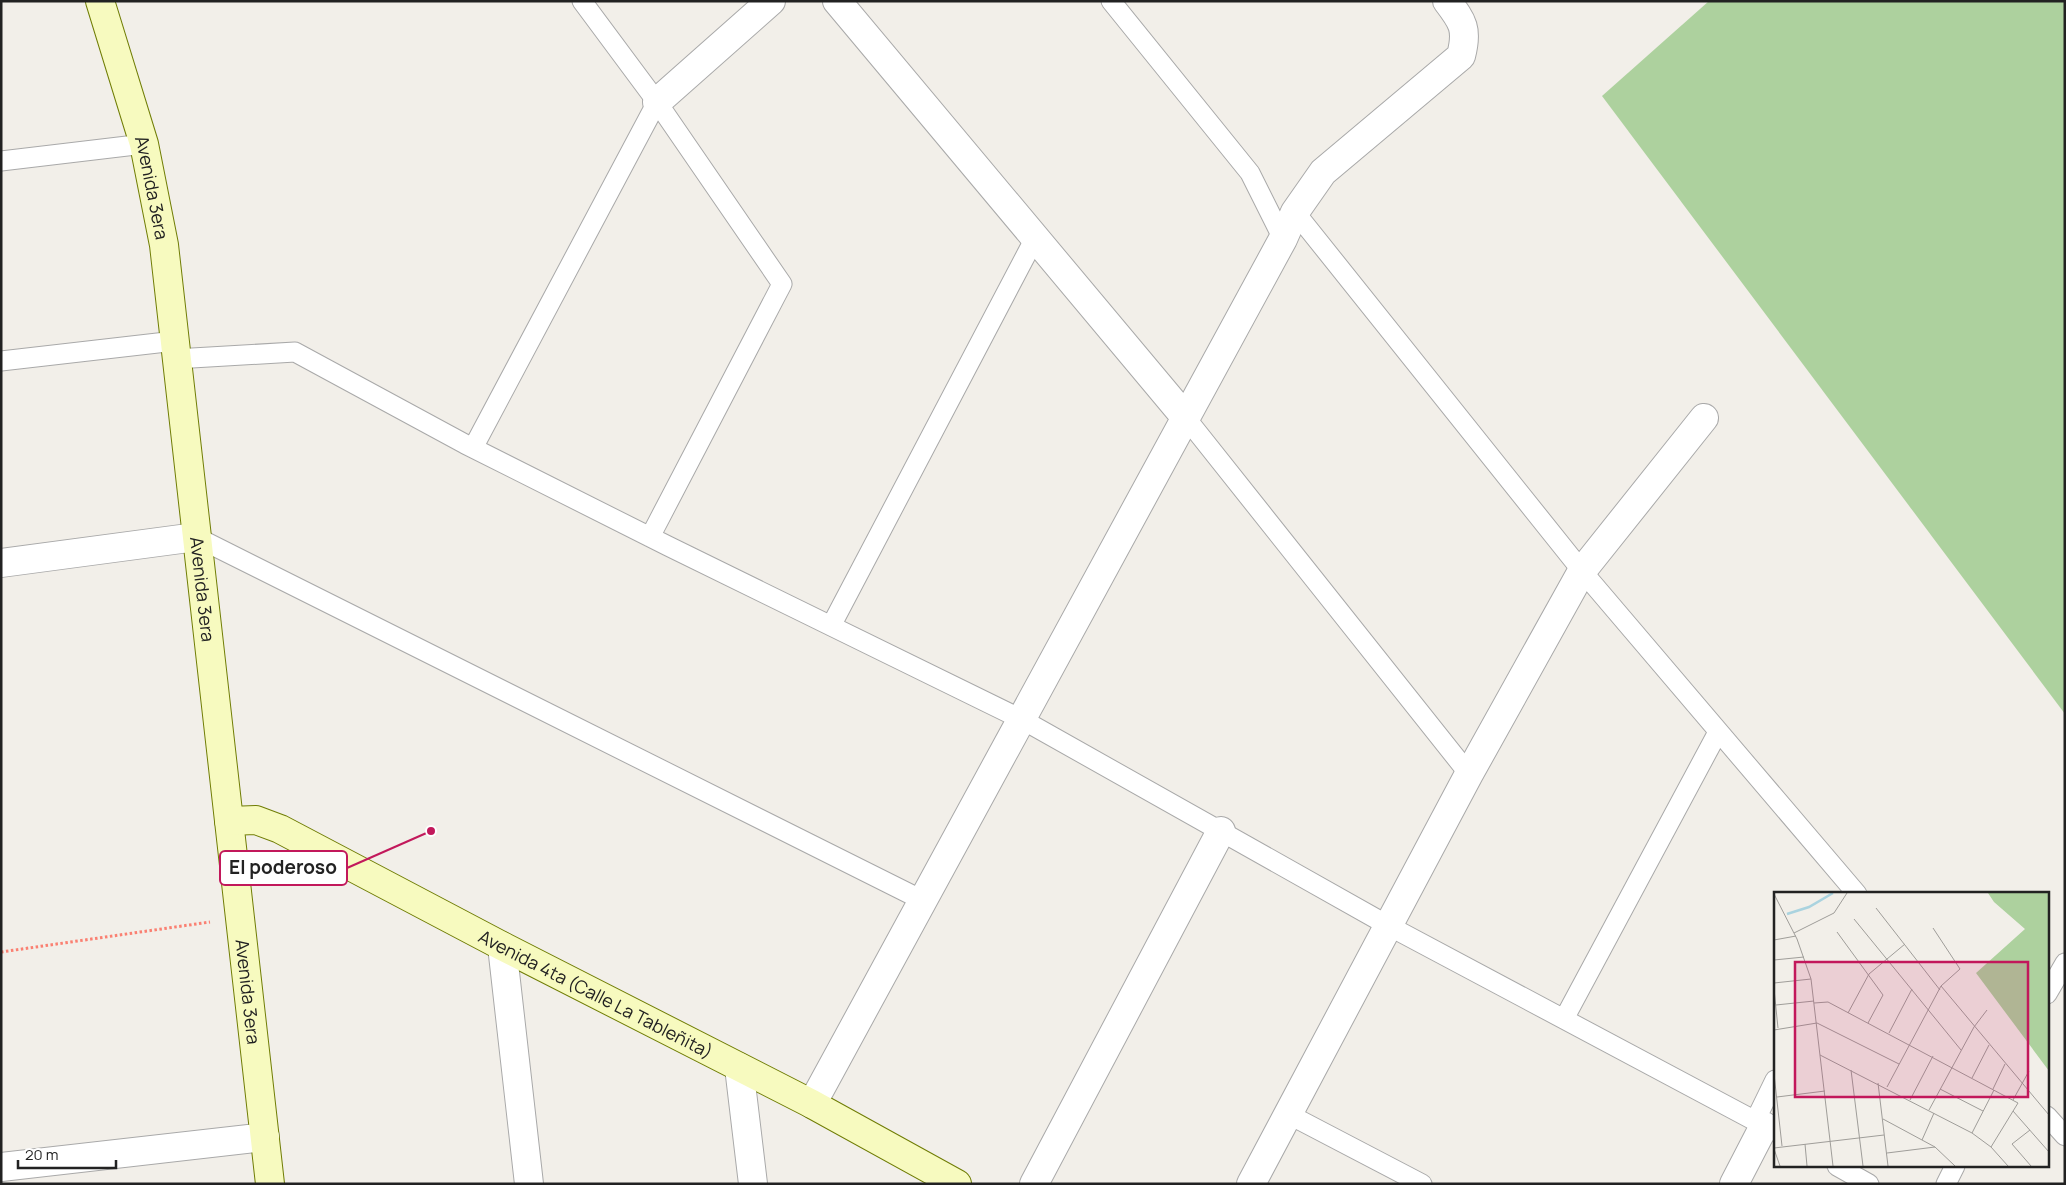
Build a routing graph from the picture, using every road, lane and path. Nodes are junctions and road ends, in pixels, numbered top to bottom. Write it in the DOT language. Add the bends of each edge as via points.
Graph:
graph roads {
  1 [pos="100,1"];
  2 [pos="582,1"];
  3 [pos="771,1"];
  4 [pos="837,1"];
  5 [pos="1111,1"];
  6 [pos="1447,1"];
  7 [pos="657,102"];
  8 [pos="144,144"];
  9 [pos="1,161"];
  10 [pos="1295,212"];
  11 [pos="1035,238"];
  12 [pos="1283,239"];
  13 [pos="175,350"];
  14 [pos="1,361"];
  15 [pos="1186,418"];
  16 [pos="1704,418"];
  17 [pos="473,448"];
  18 [pos="196,537"];
  19 [pos="650,537"];
  20 [pos="1,563"];
  21 [pos="1582,571"];
  22 [pos="831,626"];
  23 [pos="1023,720"];
  24 [pos="1718,732"];
  25 [pos="1469,774"];
  26 [pos="229,821"];
  27 [pos="1220,831"];
  28 [pos="1855,892"];
  29 [pos="924,901"];
  30 [pos="240,918"];
  31 [pos="1389,926"];
  32 [pos="502,946"];
  33 [pos="1,952"];
  34 [pos="2065,963"];
  35 [pos="2048,992"];
  36 [pos="1564,1019"];
  37 [pos="738,1066"];
  38 [pos="1774,1085"];
  39 [pos="812,1104"];
  40 [pos="1288,1114"];
  41 [pos="2048,1117"];
  42 [pos="1765,1126"];
  43 [pos="2065,1136"];
  44 [pos="265,1138"];
  45 [pos="1,1167"];
  46 [pos="1841,1168"];
  47 [pos="1954,1168"];
  48 [pos="270,1184"];
  49 [pos="529,1184"];
  50 [pos="753,1184"];
  51 [pos="957,1184"];
  52 [pos="1034,1184"];
  53 [pos="1251,1184"];
  54 [pos="1422,1184"];
  55 [pos="1734,1184"];
  56 [pos="1869,1184"];
  57 [pos="1946,1184"];
  1 -- 8 [label="street, Avenida 3era"];
  2 -- 7 [label="lane"];
  3 -- 7 [label="street"];
  4 -- 11 [label="street"];
  5 -- 12 [label="lane" via="1250,172"];
  6 -- 10 [label="street" via="1463,23 1465,40 1461,56 1323,172"];
  7 -- 17 [label="lane"];
  7 -- 19 [label="lane" via="782,284"];
  8 -- 9 [label="lane"];
  8 -- 13 [label="street, Avenida 3era" via="164,245"];
  10 -- 12 [label="street"];
  10 -- 21 [label="lane"];
  11 -- 15 [label="street"];
  11 -- 22 [label="lane"];
  12 -- 15 [label="street"];
  13 -- 14 [label="lane"];
  13 -- 17 [label="lane" via="295,352"];
  13 -- 18 [label="street, Avenida 3era"];
  15 -- 23 [label="street"];
  15 -- 25 [label="lane"];
  16 -- 21 [label="street"];
  17 -- 19 [label="lane"];
  18 -- 20 [label="street"];
  18 -- 26 [label="street, Avenida 3era"];
  18 -- 29 [label="lane"];
  19 -- 22 [label="lane"];
  21 -- 24 [label="lane"];
  21 -- 25 [label="street"];
  22 -- 23 [label="lane"];
  23 -- 27 [label="lane"];
  23 -- 29 [label="street"];
  24 -- 28 [label="lane"];
  24 -- 36 [label="lane"];
  25 -- 31 [label="street"];
  26 -- 30 [label="street, Avenida 3era"];
  26 -- 32 [label="street, Avenida 4ta (Calle La Tableñita)" via="256,820 280,829"];
  27 -- 31 [label="lane"];
  27 -- 52 [label="street"];
  29 -- 39 [label="street"];
  30 -- 33 [label="path"];
  30 -- 44 [label="street, Avenida 3era"];
  31 -- 36 [label="lane"];
  31 -- 40 [label="street"];
  32 -- 37 [label="street, Avenida 4ta (Calle La Tableñita)"];
  32 -- 49 [label="street"];
  34 -- 35 [label="lane"];
  36 -- 42 [label="lane"];
  37 -- 39 [label="street, Avenida 4ta (Calle La Tableñita)"];
  37 -- 50 [label="street"];
  38 -- 42 [label="lane"];
  39 -- 51 [label="street, Avenida 4ta (Calle La Tableñita)"];
  40 -- 53 [label="street"];
  40 -- 54 [label="lane"];
  41 -- 43 [label="lane"];
  42 -- 55 [label="street"];
  44 -- 45 [label="street"];
  44 -- 48 [label="street, Avenida 3era"];
  46 -- 56 [label="lane"];
  47 -- 57 [label="lane"];
}
